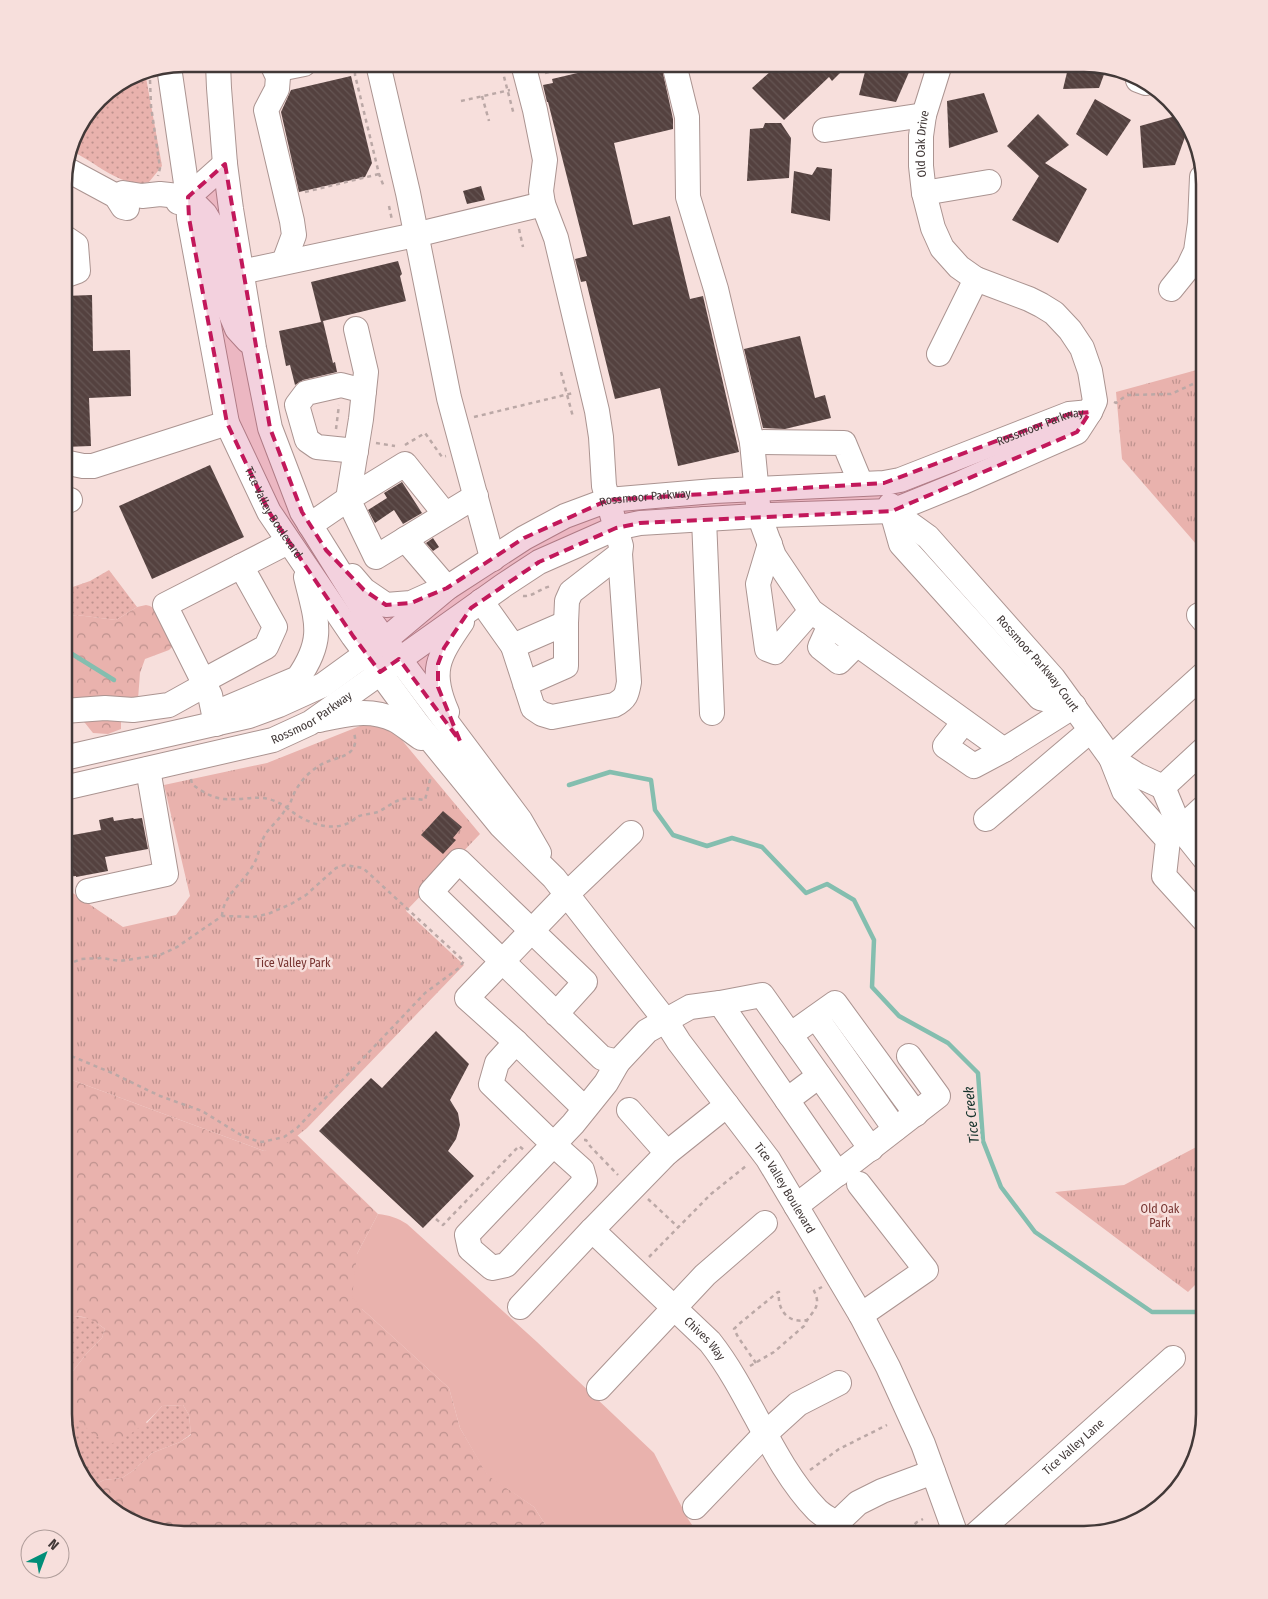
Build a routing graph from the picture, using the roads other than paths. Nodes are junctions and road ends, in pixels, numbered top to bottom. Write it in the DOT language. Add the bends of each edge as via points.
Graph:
graph roads {
  1 [pos="218,72"];
  2 [pos="276,72"];
  3 [pos="380,72"];
  4 [pos="524,72"];
  5 [pos="676,73"];
  6 [pos="937,73"];
  7 [pos="160,75"];
  8 [pos="924,115"];
  9 [pos="825,130"];
  10 [pos="225,164"];
  11 [pos="73,173"];
  12 [pos="989,182"];
  13 [pos="924,193"];
  14 [pos="188,197"];
  15 [pos="542,204"];
  16 [pos="416,234"];
  17 [pos="73,243"];
  18 [pos="1196,251"];
  19 [pos="284,262"];
  20 [pos="241,272"];
  21 [pos="73,273"];
  22 [pos="976,279"];
  23 [pos="1171,289"];
  24 [pos="356,329"];
  25 [pos="254,348"];
  26 [pos="939,354"];
  27 [pos="364,391"];
  28 [pos="1100,406"];
  29 [pos="227,423"];
  30 [pos="752,442"];
  31 [pos="362,446"];
  32 [pos="73,464"];
  33 [pos="872,483"];
  34 [pos="756,488"];
  35 [pos="476,496"];
  36 [pos="348,498"];
  37 [pos="608,500"];
  38 [pos="892,511"];
  39 [pos="445,514"];
  40 [pos="759,515"];
  41 [pos="704,519"];
  42 [pos="310,525"];
  43 [pos="616,528"];
  44 [pos="405,540"];
  45 [pos="288,542"];
  46 [pos="770,544"];
  47 [pos="326,550"];
  48 [pos="620,554"];
  49 [pos="376,557"];
  50 [pos="493,559"];
  51 [pos="303,563"];
  52 [pos="241,566"];
  53 [pos="349,573"];
  54 [pos="448,588"];
  55 [pos="476,605"];
  56 [pos="811,611"];
  57 [pos="566,623"];
  58 [pos="385,640"];
  59 [pos="513,646"];
  60 [pos="399,659"];
  61 [pos="373,664"];
  62 [pos="1196,681"];
  63 [pos="204,683"];
  64 [pos="525,684"];
  65 [pos="1074,706"];
  66 [pos="73,710"];
  67 [pos="712,713"];
  68 [pos="215,719"];
  69 [pos="964,722"];
  70 [pos="310,723"];
  71 [pos="1091,730"];
  72 [pos="450,746"];
  73 [pos="1004,750"];
  74 [pos="73,756"];
  75 [pos="1196,756"];
  76 [pos="1111,758"];
  77 [pos="148,769"];
  78 [pos="73,786"];
  79 [pos="1163,787"];
  80 [pos="1196,814"];
  81 [pos="986,818"];
  82 [pos="631,833"];
  83 [pos="1174,834"];
  84 [pos="1196,852"];
  85 [pos="560,886"];
  86 [pos="88,891"];
  87 [pos="1196,911"];
  88 [pos="531,931"];
  89 [pos="503,961"];
  90 [pos="720,1003"];
  91 [pos="556,1014"];
  92 [pos="816,1017"];
  93 [pos="665,1020"];
  94 [pos="790,1035"];
  95 [pos="516,1042"];
  96 [pos="909,1056"];
  97 [pos="618,1062"];
  98 [pos="819,1076"];
  99 [pos="787,1100"];
  100 [pos="727,1105"];
  101 [pos="585,1109"];
  102 [pos="629,1110"];
  103 [pos="916,1114"];
  104 [pos="895,1129"];
  105 [pos="553,1144"];
  106 [pos="870,1149"];
  107 [pos="666,1153"];
  108 [pos="849,1179"];
  109 [pos="796,1206"];
  110 [pos="765,1223"];
  111 [pos="592,1230"];
  112 [pos="520,1307"];
  113 [pos="675,1308"];
  114 [pos="861,1315"];
  115 [pos="1173,1358"];
  116 [pos="839,1383"];
  117 [pos="599,1388"];
  118 [pos="766,1433"];
  119 [pos="933,1472"];
  120 [pos="695,1507"];
  121 [pos="827,1526"];
  122 [pos="834,1526"];
  123 [pos="953,1526"];
  124 [pos="985,1526"];
  1 -- 10 [label="street, Tice Valley Boulevard"];
  2 -- 19 [label="street" via="277,89 266,110 294,235"];
  3 -- 16 [label="street"];
  4 -- 15 [label="street" via="545,160"];
  5 -- 30 [label="street" via="687,117 688,198 716,289"];
  6 -- 8 [label="street, Old Oak Drive"];
  7 -- 14 [label="street, Tice Valley Boulevard"];
  8 -- 9 [label="street"];
  8 -- 13 [label="street, Old Oak Drive" via="921,166"];
  10 -- 14 [label="street"];
  10 -- 20 [label="street, Tice Valley Boulevard"];
  11 -- 14 [label="street" via="116,196 123,207 144,211 162,209"];
  12 -- 13 [label="street"];
  13 -- 22 [label="street, Old Oak Drive" via="942,248"];
  14 -- 25 [label="street" via="211,224 227,305 237,329"];
  14 -- 29 [label="street, Tice Valley Boulevard" via="188,218"];
  15 -- 16 [label="street"];
  15 -- 37 [label="street" via="556,238 597,411"];
  16 -- 19 [label="street"];
  16 -- 35 [label="street" via="449,398"];
  17 -- 21 [label="street" via="76,245 78,272"];
  18 -- 23 [label="street" via="1188,268"];
  19 -- 20 [label="street"];
  20 -- 25 [label="street, Tice Valley Boulevard"];
  22 -- 26 [label="street"];
  22 -- 28 [label="street, Old Oak Drive" via="1030,298 1070,330 1082,348 1095,401"];
  24 -- 27 [label="street" via="366,372"];
  25 -- 42 [label="street, Tice Valley Boulevard" via="270,428"];
  27 -- 31 [label="street"];
  27 -- 31 [label="street" via="341,385 306,393 297,405 307,440 317,447"];
  28 -- 33 [label="street, Rossmoor Parkway" via="1069,414 900,480"];
  28 -- 38 [label="street, Rossmoor Parkway" via="1077,432"];
  29 -- 32 [label="street" via="93,466"];
  29 -- 45 [label="street, Tice Valley Boulevard" via="269,512"];
  30 -- 33 [label="street" via="844,443"];
  30 -- 34 [label="street"];
  31 -- 36 [label="street"];
  33 -- 34 [label="street, Rossmoor Parkway"];
  33 -- 38 [label="street"];
  34 -- 37 [label="street, Rossmoor Parkway"];
  34 -- 40 [label="street"];
  35 -- 39 [label="street"];
  35 -- 50 [label="street"];
  36 -- 39 [label="street" via="405,464"];
  36 -- 42 [label="street"];
  36 -- 49 [label="street"];
  37 -- 43 [label="street"];
  37 -- 50 [label="street, Rossmoor Parkway" via="565,516"];
  38 -- 40 [label="street, Rossmoor Parkway"];
  38 -- 65 [label="street, Rossmoor Parkway Court" via="928,536"];
  39 -- 44 [label="street"];
  40 -- 41 [label="street, Rossmoor Parkway"];
  40 -- 46 [label="street"];
  41 -- 43 [label="street, Rossmoor Parkway" via="640,522"];
  41 -- 67 [label="street"];
  42 -- 47 [label="street, Tice Valley Boulevard"];
  43 -- 48 [label="street"];
  43 -- 55 [label="street, Rossmoor Parkway" via="538,562"];
  44 -- 49 [label="street"];
  44 -- 54 [label="street"];
  45 -- 51 [label="street, Tice Valley Boulevard"];
  45 -- 52 [label="street"];
  46 -- 56 [label="street" via="774,556"];
  46 -- 56 [label="street" via="758,584 767,649 774,652"];
  47 -- 53 [label="street"];
  47 -- 58 [label="street, Tice Valley Boulevard"];
  48 -- 57 [label="street" via="571,592 567,601"];
  48 -- 64 [label="street" via="629,682 623,700 614,705 552,717 533,708"];
  49 -- 53 [label="street"];
  50 -- 54 [label="street, Rossmoor Parkway"];
  51 -- 61 [label="street, Tice Valley Boulevard"];
  51 -- 68 [label="street" via="318,633 306,668 298,678"];
  52 -- 63 [label="street" via="275,627 266,648"];
  52 -- 63 [label="street" via="165,605"];
  53 -- 54 [label="street" via="364,590 386,605 411,603"];
  54 -- 58 [label="street, Rossmoor Parkway"];
  55 -- 59 [label="street"];
  55 -- 60 [label="street, Rossmoor Parkway"];
  55 -- 72 [label="street" via="444,648 438,664 437,676"];
  56 -- 69 [label="street"];
  57 -- 59 [label="street"];
  57 -- 64 [label="street" via="566,666"];
  58 -- 60 [label="street, Tice Valley Boulevard"];
  58 -- 61 [label="street, Rossmoor Parkway"];
  59 -- 64 [label="street"];
  60 -- 61 [label="street, Rossmoor Parkway"];
  60 -- 72 [label="street, Tice Valley Boulevard"];
  61 -- 68 [label="street, Rossmoor Parkway" via="249,716"];
  61 -- 70 [label="street, Rossmoor Parkway"];
  61 -- 72 [label="street, Tice Valley Boulevard"];
  62 -- 76 [label="street"];
  63 -- 66 [label="street" via="169,705 133,710"];
  63 -- 68 [label="street"];
  65 -- 71 [label="street, Rossmoor Parkway Court"];
  65 -- 73 [label="street"];
  68 -- 74 [label="street" via="152,738"];
  69 -- 73 [label="street"];
  69 -- 73 [label="street" via="945,746 974,766"];
  70 -- 72 [label="street" via="367,712 397,721"];
  70 -- 77 [label="street, Rossmoor Parkway" via="273,740"];
  71 -- 76 [label="street, Rossmoor Parkway Court"];
  71 -- 81 [label="street"];
  72 -- 85 [label="street, Tice Valley Boulevard" via="501,826"];
  75 -- 79 [label="street"];
  76 -- 79 [label="street"];
  76 -- 83 [label="street" via="1124,791"];
  77 -- 78 [label="street, Rossmoor Parkway"];
  77 -- 86 [label="street" via="166,874"];
  79 -- 83 [label="street"];
  80 -- 83 [label="street"];
  82 -- 85 [label="street"];
  83 -- 84 [label="street"];
  83 -- 87 [label="street" via="1164,876"];
  85 -- 88 [label="street"];
  85 -- 93 [label="street, Tice Valley Boulevard"];
  88 -- 89 [label="street"];
  88 -- 89 [label="street" via="459,861 431,892"];
  88 -- 91 [label="street" via="585,982"];
  89 -- 91 [label="street"];
  89 -- 95 [label="street" via="467,998"];
  90 -- 93 [label="street" via="690,1007"];
  90 -- 94 [label="street" via="762,995"];
  90 -- 99 [label="street"];
  91 -- 97 [label="street" via="602,1058"];
  92 -- 94 [label="street"];
  92 -- 103 [label="street" via="836,1003"];
  92 -- 104 [label="street"];
  93 -- 97 [label="street" via="647,1031"];
  93 -- 100 [label="street, Tice Valley Boulevard"];
  94 -- 98 [label="street"];
  95 -- 101 [label="street"];
  95 -- 105 [label="street" via="497,1063 491,1084"];
  96 -- 103 [label="street" via="938,1096"];
  97 -- 101 [label="street"];
  98 -- 99 [label="street"];
  98 -- 106 [label="street"];
  99 -- 108 [label="street"];
  100 -- 107 [label="street"];
  100 -- 109 [label="street, Tice Valley Boulevard" via="768,1159"];
  101 -- 105 [label="street"];
  102 -- 107 [label="street"];
  103 -- 104 [label="street"];
  104 -- 106 [label="street"];
  105 -- 105 [label="street" via="467,1235 470,1249 492,1268 506,1265 584,1181 582,1170"];
  106 -- 108 [label="street"];
  107 -- 111 [label="street"];
  108 -- 109 [label="street"];
  108 -- 114 [label="street" via="926,1270"];
  109 -- 114 [label="street, Tice Valley Boulevard"];
  110 -- 113 [label="street" via="705,1275"];
  111 -- 112 [label="street"];
  111 -- 113 [label="street, Chives Way"];
  113 -- 117 [label="street"];
  113 -- 118 [label="street, Chives Way" via="725,1361"];
  114 -- 119 [label="street, Tice Valley Boulevard" via="920,1435"];
  115 -- 124 [label="street, Tice Valley Lane"];
  116 -- 118 [label="street" via="798,1404"];
  118 -- 120 [label="street"];
  118 -- 121 [label="street, Chives Way" via="794,1482"];
  119 -- 122 [label="street, Chives Way" via="858,1503"];
  119 -- 123 [label="street, Tice Valley Boulevard"];
}
